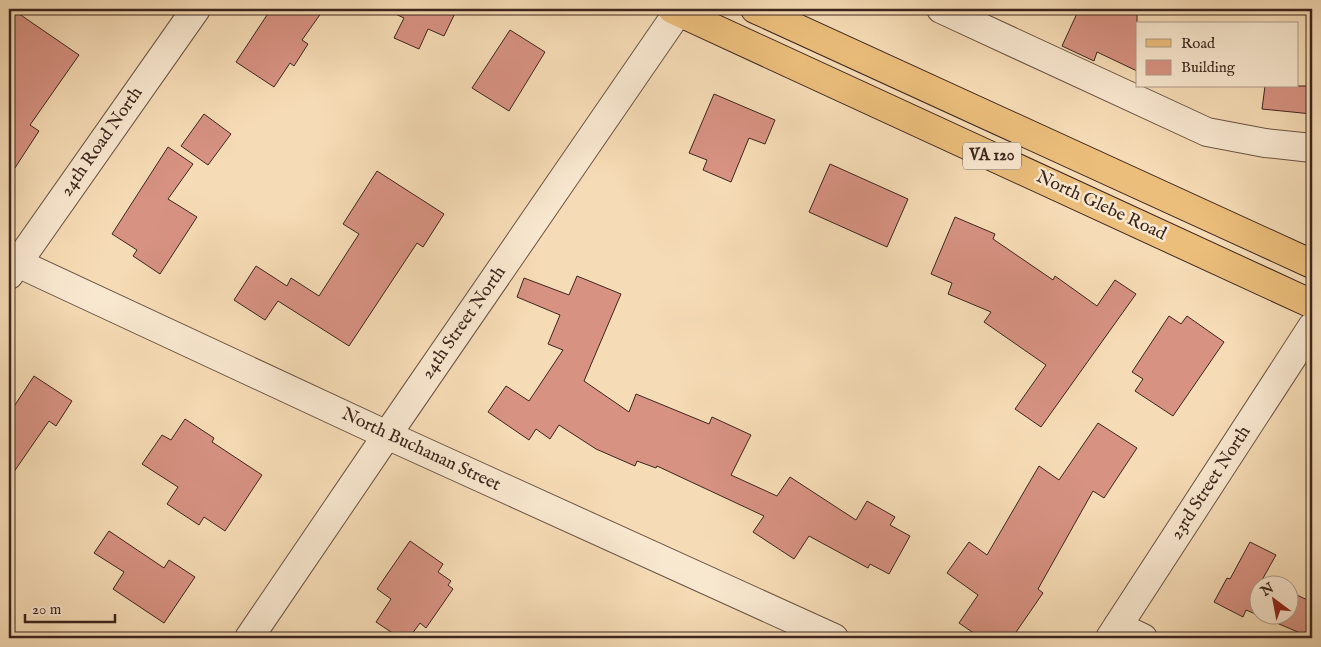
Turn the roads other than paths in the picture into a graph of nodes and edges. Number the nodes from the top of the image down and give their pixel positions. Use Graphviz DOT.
graph roads {
  1 [pos="196,9"];
  2 [pos="755,9"];
  3 [pos="942,9"];
  4 [pos="676,10"];
  5 [pos="1312,148"];
  6 [pos="1312,264"];
  7 [pos="11,265"];
  8 [pos="1312,304"];
  9 [pos="1312,327"];
  10 [pos="387,435"];
  11 [pos="1114,632"];
  12 [pos="249,638"];
  13 [pos="834,638"];
  14 [pos="1142,638"];
  1 -- 7 [label="street, 24th Road North"];
  2 -- 6 [label="main road, North Glebe Road / VA 120"];
  3 -- 5 [label="street"];
  4 -- 8 [label="main road, North Glebe Road / VA 120"];
  4 -- 10 [label="street, 24th Street North"];
  7 -- 10 [label="street, North Buchanan Street"];
  9 -- 11 [label="street, 23rd Street North"];
  10 -- 12 [label="street, 24th Street North"];
  10 -- 13 [label="street, North Buchanan Street"];
  11 -- 14 [label="street"];
}
